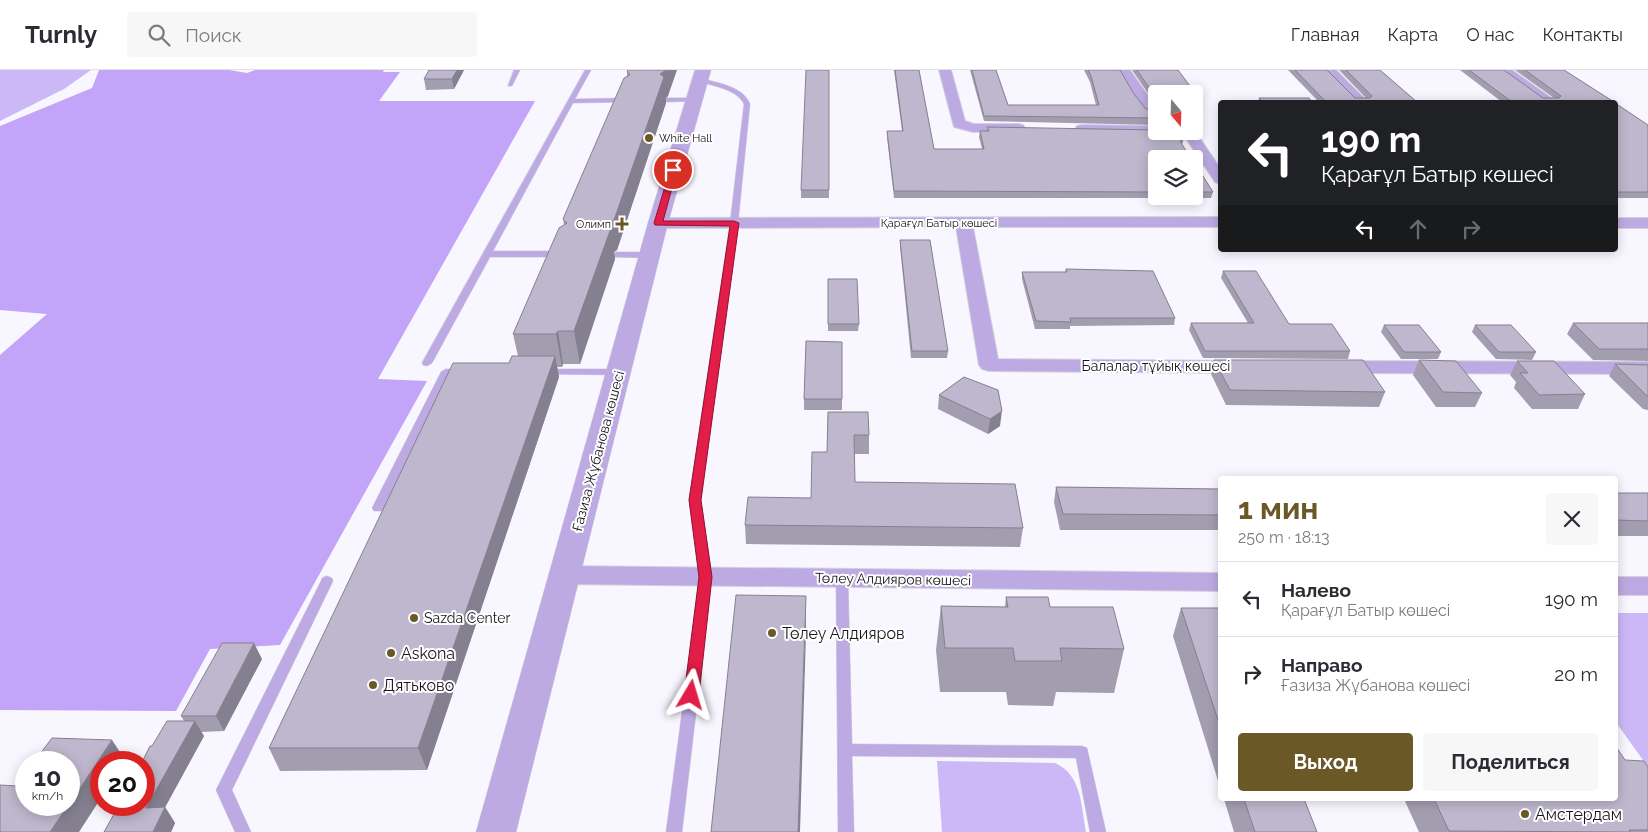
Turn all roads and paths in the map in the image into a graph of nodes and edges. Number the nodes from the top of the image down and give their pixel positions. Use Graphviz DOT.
graph roads {
  1 [pos="517,70"];
  2 [pos="588,70"];
  3 [pos="945,70"];
  4 [pos="1124,70"];
  5 [pos="1328,70"];
  6 [pos="1504,70"];
  7 [pos="699,83"];
  8 [pos="510,84"];
  9 [pos="628,100"];
  10 [pos="667,100"];
  11 [pos="1360,100"];
  12 [pos="1547,100"];
  13 [pos="571,101"];
  14 [pos="1148,106"];
  15 [pos="1036,128"];
  16 [pos="1073,128"];
  17 [pos="1148,130"];
  18 [pos="1194,140"];
  19 [pos="1218,176"];
  20 [pos="1218,222"];
  21 [pos="658,223"];
  22 [pos="734,223"];
  23 [pos="964,223"];
  24 [pos="1618,223"];
  25 [pos="1648,223"];
  26 [pos="486,254"];
  27 [pos="566,254"];
  28 [pos="616,255"];
  29 [pos="650,255"];
  30 [pos="427,362"];
  31 [pos="1259,367"];
  32 [pos="1319,367"];
  33 [pos="1648,368"];
  34 [pos="475,372"];
  35 [pos="532,372"];
  36 [pos="619,372"];
  37 [pos="378,508"];
  38 [pos="565,575"];
  39 [pos="706,577"];
  40 [pos="842,579"];
  41 [pos="327,581"];
  42 [pos="1218,582"];
  43 [pos="1618,586"];
  44 [pos="1648,586"];
  45 [pos="844,750"];
  46 [pos="243,832"];
  47 [pos="496,832"];
  48 [pos="674,832"];
  49 [pos="846,832"];
  50 [pos="1098,832"];
  1 -- 8 [label="lane"];
  2 -- 13 [label="lane"];
  3 -- 15 [label="street"];
  4 -- 14 [label="street"];
  5 -- 11 [label="street"];
  6 -- 12 [label="street"];
  7 -- 10 [label="lane"];
  7 -- 21 [label="street, Ғазиза Жұбанова көшесі"];
  7 -- 22 [label="lane"];
  9 -- 13 [label="lane"];
  13 -- 26 [label="lane"];
  16 -- 17 [label="street"];
  18 -- 19 [label="street"];
  20 -- 23 [label="street, Қарағұл Батыр көшесі"];
  21 -- 22 [label="street, Қарағұл Батыр көшесі"];
  21 -- 29 [label="street, Ғазиза Жұбанова көшесі"];
  22 -- 23 [label="street, Қарағұл Батыр көшесі"];
  22 -- 39 [label="lane"];
  23 -- 31 [label="street, Балалар тұйық көшесі"];
  24 -- 25 [label="street"];
  26 -- 27 [label="lane"];
  26 -- 30 [label="lane"];
  28 -- 29 [label="lane"];
  29 -- 36 [label="street, Ғазиза Жұбанова көшесі"];
  32 -- 33 [label="street"];
  34 -- 37 [label="lane"];
  35 -- 36 [label="lane"];
  36 -- 38 [label="street, Ғазиза Жұбанова көшесі"];
  38 -- 39 [label="street, Төлеу Алдияров көшесі"];
  38 -- 47 [label="street, Ғазиза Жұбанова көшесі"];
  39 -- 40 [label="street, Төлеу Алдияров көшесі"];
  39 -- 48 [label="lane"];
  40 -- 42 [label="street, Төлеу Алдияров көшесі"];
  40 -- 45 [label="lane"];
  41 -- 46 [label="lane"];
  43 -- 44 [label="street"];
  45 -- 49 [label="lane"];
  45 -- 50 [label="lane"];
}
